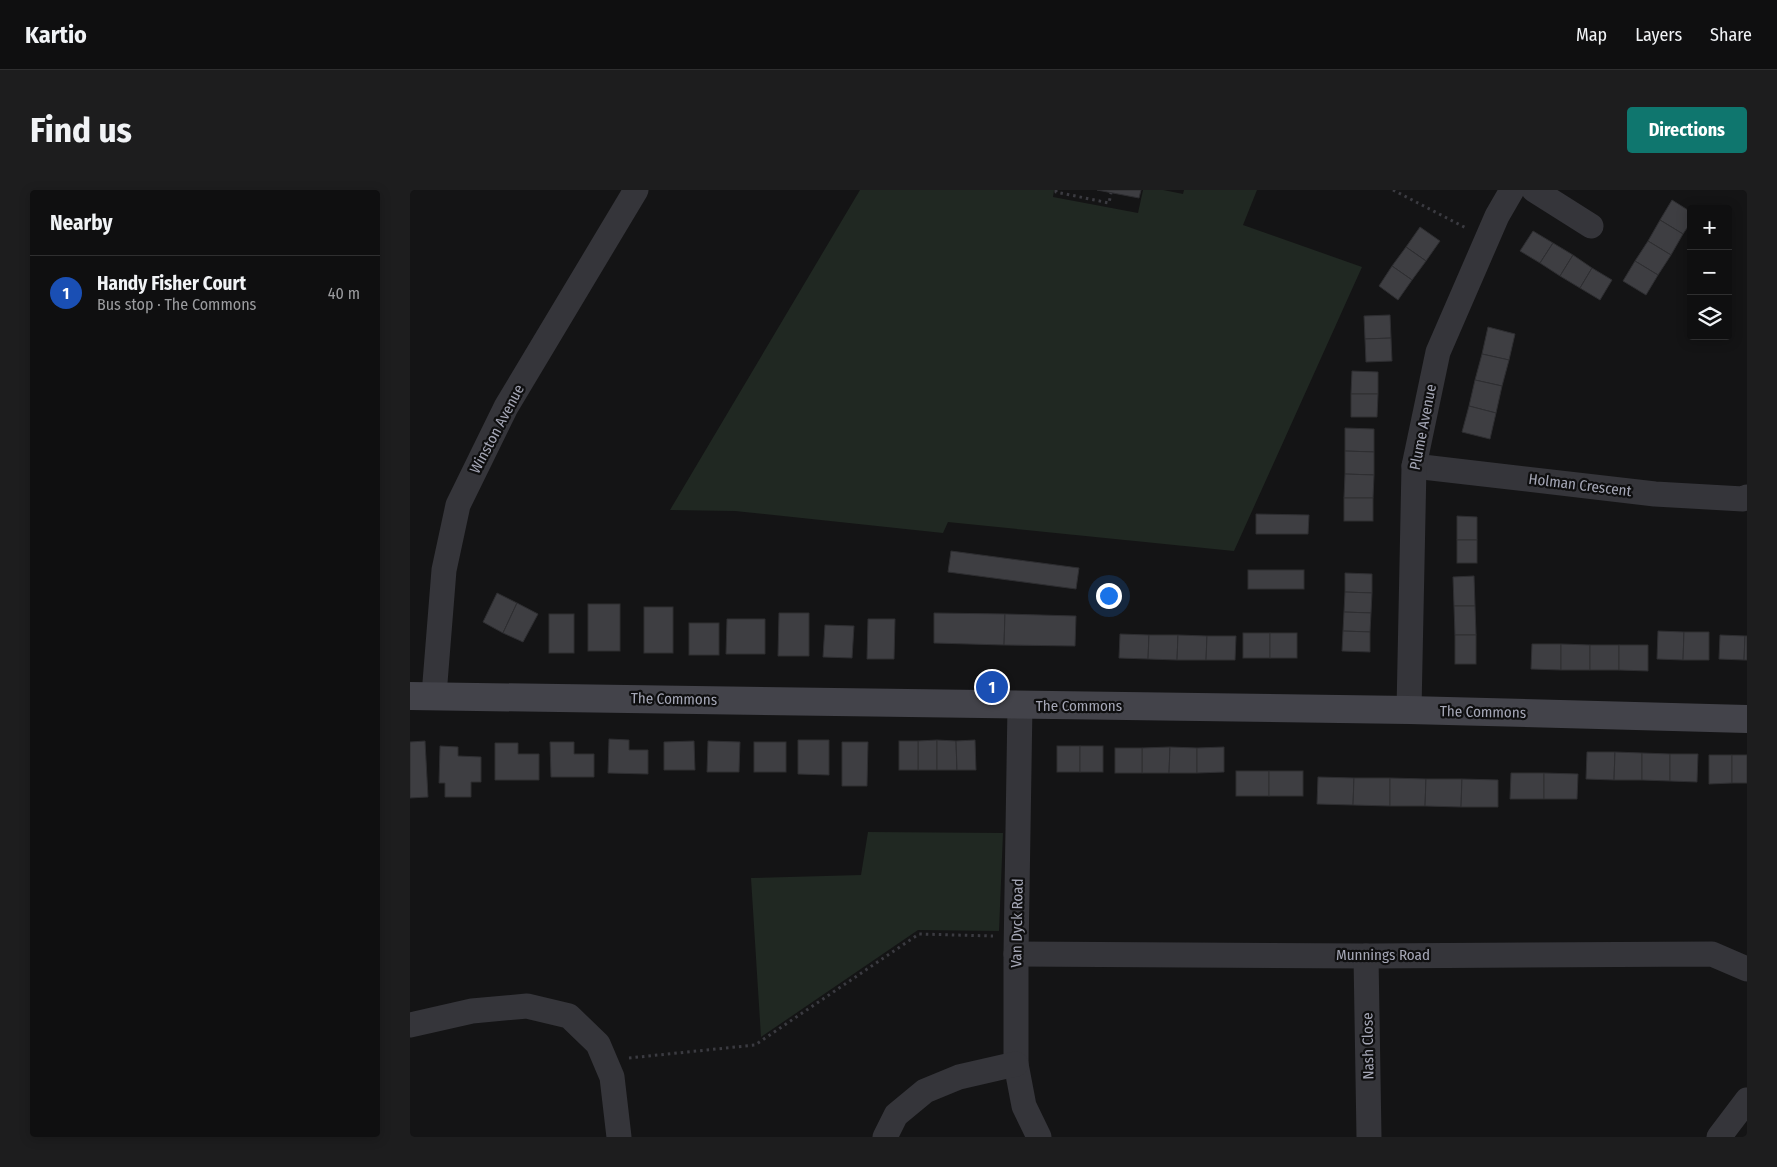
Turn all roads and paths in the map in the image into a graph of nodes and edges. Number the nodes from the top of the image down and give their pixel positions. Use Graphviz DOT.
graph roads {
  1 [pos="636,190"];
  2 [pos="1056,190"];
  3 [pos="1395,190"];
  4 [pos="1512,190"];
  5 [pos="1534,190"];
  6 [pos="1111,193"];
  7 [pos="1591,226"];
  8 [pos="1474,232"];
  9 [pos="1414,466"];
  10 [pos="1747,498"];
  11 [pos="422,696"];
  12 [pos="1020,705"];
  13 [pos="1409,710"];
  14 [pos="1747,718"];
  15 [pos="1016,946"];
  16 [pos="1366,956"];
  17 [pos="1747,969"];
  18 [pos="410,1025"];
  19 [pos="604,1060"];
  20 [pos="1016,1064"];
  21 [pos="1747,1100"];
  22 [pos="619,1137"];
  23 [pos="885,1137"];
  24 [pos="1039,1137"];
  25 [pos="1369,1137"];
  26 [pos="1719,1137"];
  1 -- 11 [label="street, Winston Avenue"];
  2 -- 6 [label="path"];
  3 -- 8 [label="path"];
  4 -- 9 [label="street, Plume Avenue"];
  5 -- 7 [label="street"];
  9 -- 10 [label="street, Holman Crescent"];
  9 -- 13 [label="street, Plume Avenue"];
  11 -- 12 [label="street, The Commons"];
  12 -- 13 [label="street, The Commons"];
  12 -- 15 [label="street, Van Dyck Road"];
  13 -- 14 [label="street, The Commons"];
  15 -- 16 [label="street, Munnings Road"];
  15 -- 19 [label="path"];
  15 -- 20 [label="street, Van Dyck Road"];
  16 -- 17 [label="street, Munnings Road"];
  16 -- 25 [label="street, Nash Close"];
  18 -- 19 [label="street"];
  19 -- 22 [label="street"];
  20 -- 23 [label="street"];
  20 -- 24 [label="street, Van Dyck Road"];
  21 -- 26 [label="street"];
}
